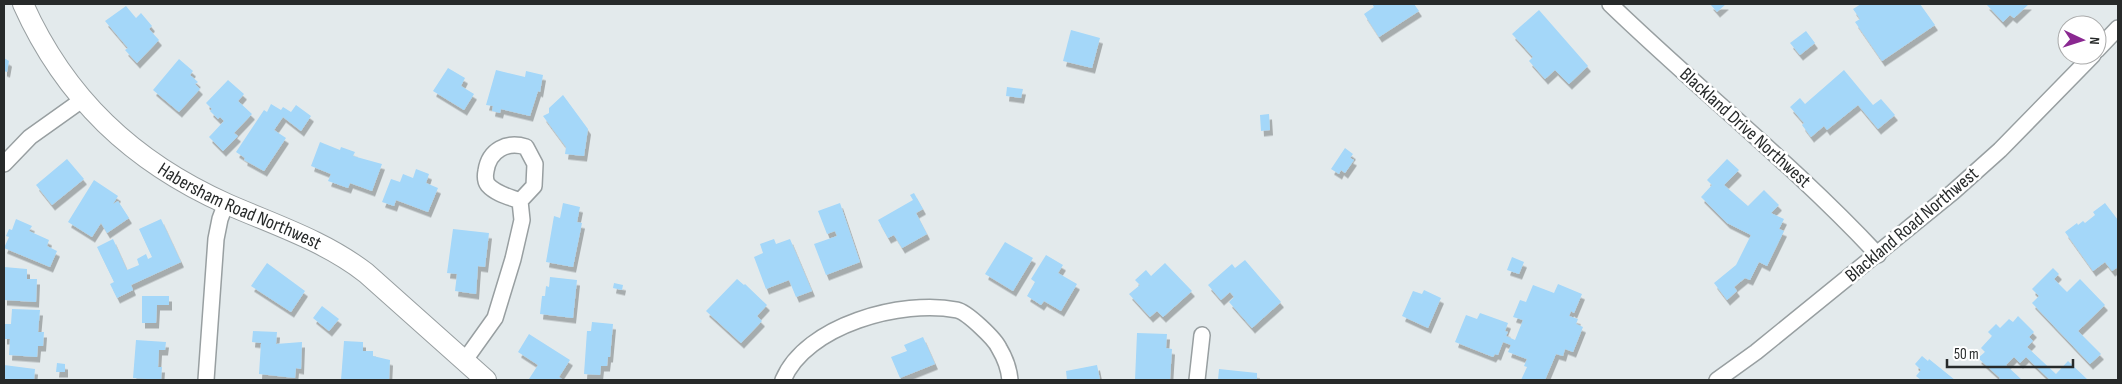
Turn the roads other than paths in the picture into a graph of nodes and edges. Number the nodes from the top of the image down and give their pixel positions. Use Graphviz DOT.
graph roads {
  1 [pos="24,4"];
  2 [pos="1610,4"];
  3 [pos="2118,28"];
  4 [pos="2107,40"];
  5 [pos="2082,65"];
  6 [pos="82,100"];
  7 [pos="4,164"];
  8 [pos="520,201"];
  9 [pos="226,203"];
  10 [pos="1878,255"];
  11 [pos="1202,335"];
  12 [pos="465,360"];
  13 [pos="206,380"];
  14 [pos="486,380"];
  15 [pos="783,380"];
  16 [pos="1010,380"];
  17 [pos="1197,380"];
  18 [pos="1717,380"];
  1 -- 6 [label="street, Habersham Road Northwest"];
  2 -- 10 [label="street, Blackland Drive Northwest"];
  3 -- 4 [label="street"];
  5 -- 10 [label="street, Blackland Road Northwest"];
  6 -- 7 [label="street"];
  6 -- 9 [label="street, Habersham Road Northwest"];
  8 -- 12 [label="street"];
  9 -- 12 [label="street, Habersham Road Northwest"];
  9 -- 13 [label="street"];
  10 -- 18 [label="street, Blackland Road Northwest"];
  11 -- 17 [label="street"];
  12 -- 14 [label="street, Habersham Road Northwest"];
  15 -- 16 [label="street"];
}
